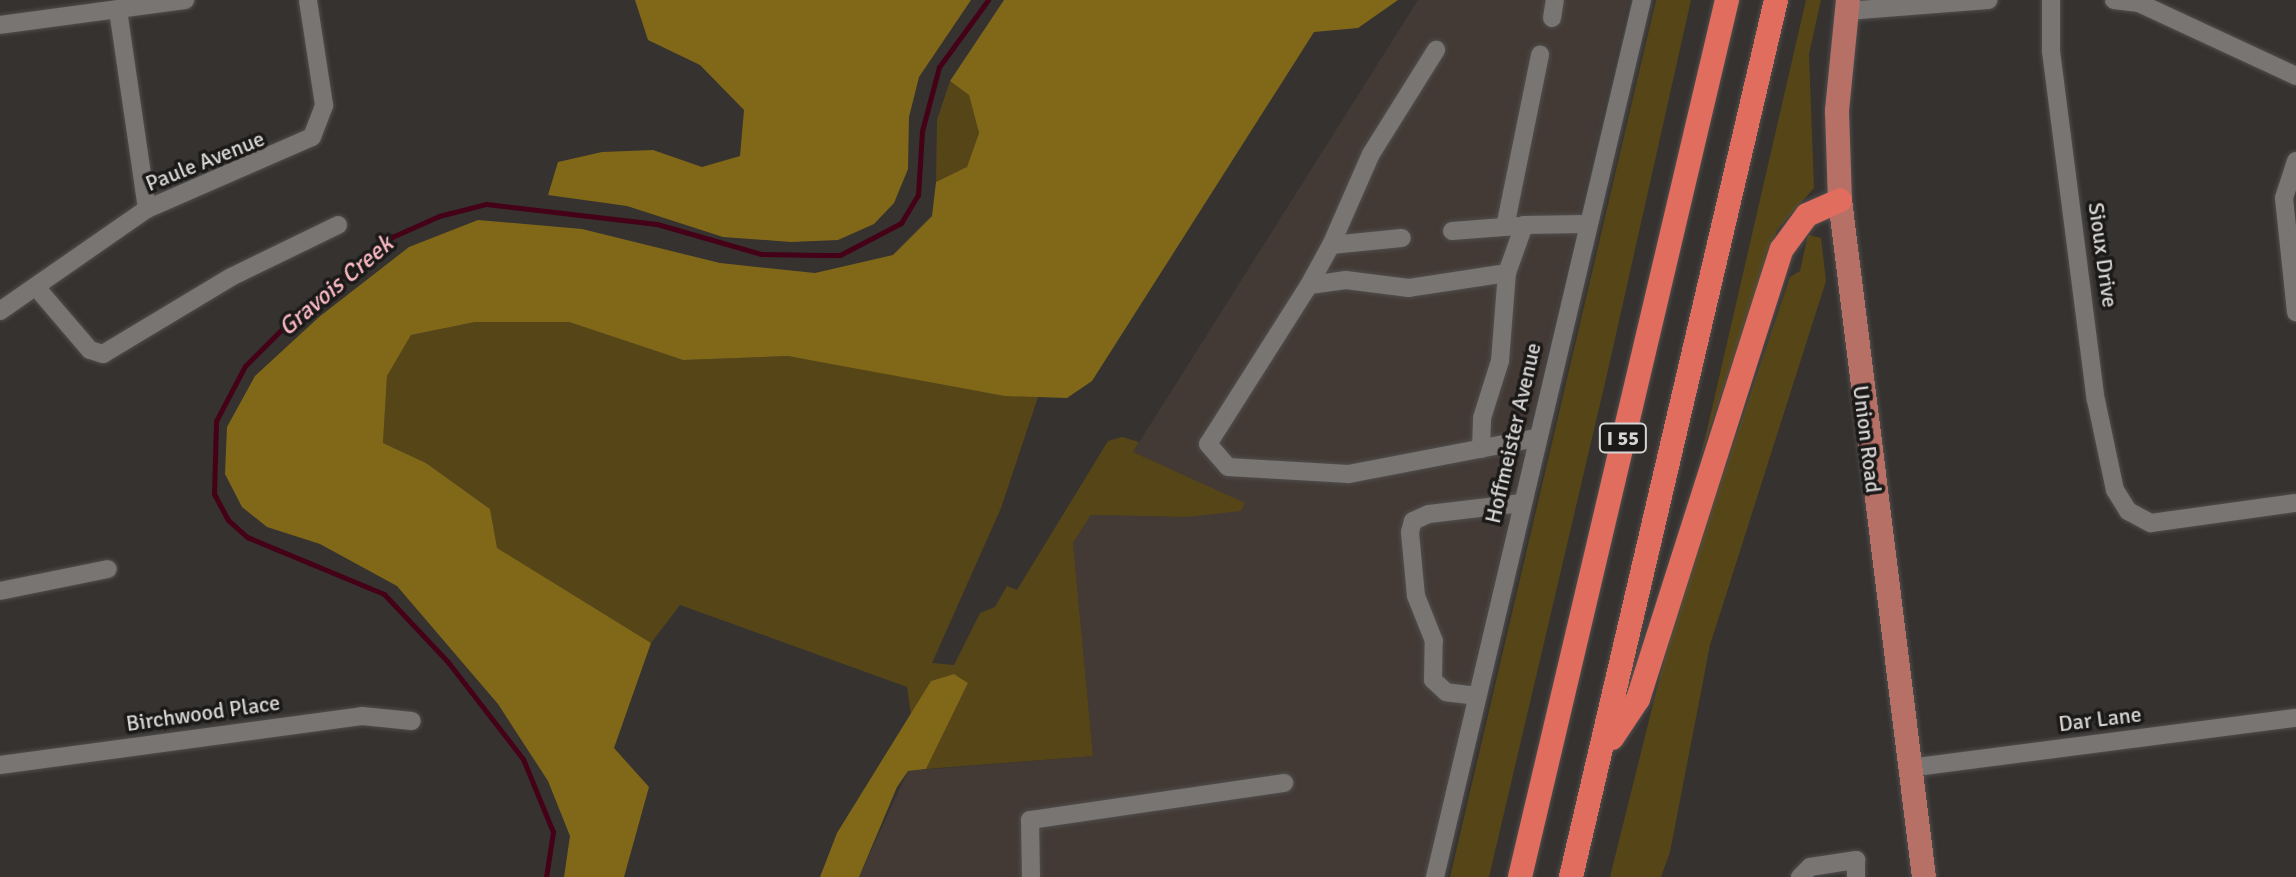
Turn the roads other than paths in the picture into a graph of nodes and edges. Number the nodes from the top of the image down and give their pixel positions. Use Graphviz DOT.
graph roads {
  1 [pos="185,0"];
  2 [pos="308,0"];
  3 [pos="1642,0"];
  4 [pos="1727,0"];
  5 [pos="1776,0"];
  6 [pos="1989,0"];
  7 [pos="2051,0"];
  8 [pos="2114,0"];
  9 [pos="1847,6"];
  10 [pos="118,10"];
  11 [pos="0,25"];
  12 [pos="1436,50"];
  13 [pos="1540,55"];
  14 [pos="2296,76"];
  15 [pos="2296,161"];
  16 [pos="1840,200"];
  17 [pos="147,209"];
  18 [pos="1585,224"];
  19 [pos="338,225"];
  20 [pos="1515,226"];
  21 [pos="1452,231"];
  22 [pos="1402,238"];
  23 [pos="1331,245"];
  24 [pos="1507,273"];
  25 [pos="1309,285"];
  26 [pos="36,287"];
  27 [pos="0,311"];
  28 [pos="2296,312"];
  29 [pos="1536,438"];
  30 [pos="1481,449"];
  31 [pos="1521,503"];
  32 [pos="2296,503"];
  33 [pos="108,569"];
  34 [pos="0,591"];
  35 [pos="1477,696"];
  36 [pos="2296,718"];
  37 [pos="412,721"];
  38 [pos="1602,753"];
  39 [pos="0,765"];
  40 [pos="1909,768"];
  41 [pos="1284,783"];
  42 [pos="1031,877"];
  43 [pos="1435,877"];
  44 [pos="1520,877"];
  45 [pos="1571,877"];
  46 [pos="1800,877"];
  47 [pos="1856,877"];
  48 [pos="1924,877"];
  1 -- 10 [label="street"];
  2 -- 17 [label="street, Paule Avenue"];
  3 -- 18 [label="street, Hoffmeister Avenue"];
  4 -- 44 [label="highway, I 55"];
  5 -- 38 [label="highway, I 55"];
  6 -- 9 [label="street"];
  7 -- 32 [label="street, Sioux Drive"];
  8 -- 14 [label="street"];
  9 -- 16 [label="main road, Union Road"];
  10 -- 11 [label="street"];
  10 -- 17 [label="street"];
  12 -- 23 [label="street"];
  13 -- 20 [label="street"];
  15 -- 28 [label="street"];
  16 -- 38 [label="highway"];
  16 -- 40 [label="main road, Union Road"];
  17 -- 26 [label="street, Paule Avenue"];
  18 -- 20 [label="street"];
  18 -- 29 [label="street, Hoffmeister Avenue"];
  19 -- 26 [label="street"];
  20 -- 21 [label="street"];
  20 -- 24 [label="street"];
  22 -- 23 [label="street"];
  23 -- 25 [label="street"];
  24 -- 25 [label="street"];
  24 -- 30 [label="street"];
  25 -- 30 [label="street"];
  26 -- 27 [label="street, Paule Avenue"];
  29 -- 30 [label="street"];
  29 -- 31 [label="street, Hoffmeister Avenue"];
  31 -- 35 [label="street, Hoffmeister Avenue"];
  31 -- 35 [label="street"];
  33 -- 34 [label="street"];
  35 -- 43 [label="street, Hoffmeister Avenue"];
  36 -- 40 [label="street, Dar Lane"];
  37 -- 39 [label="street, Birchwood Place"];
  38 -- 45 [label="highway, I 55"];
  40 -- 48 [label="main road, Union Road"];
  41 -- 42 [label="street"];
  46 -- 47 [label="street"];
}
